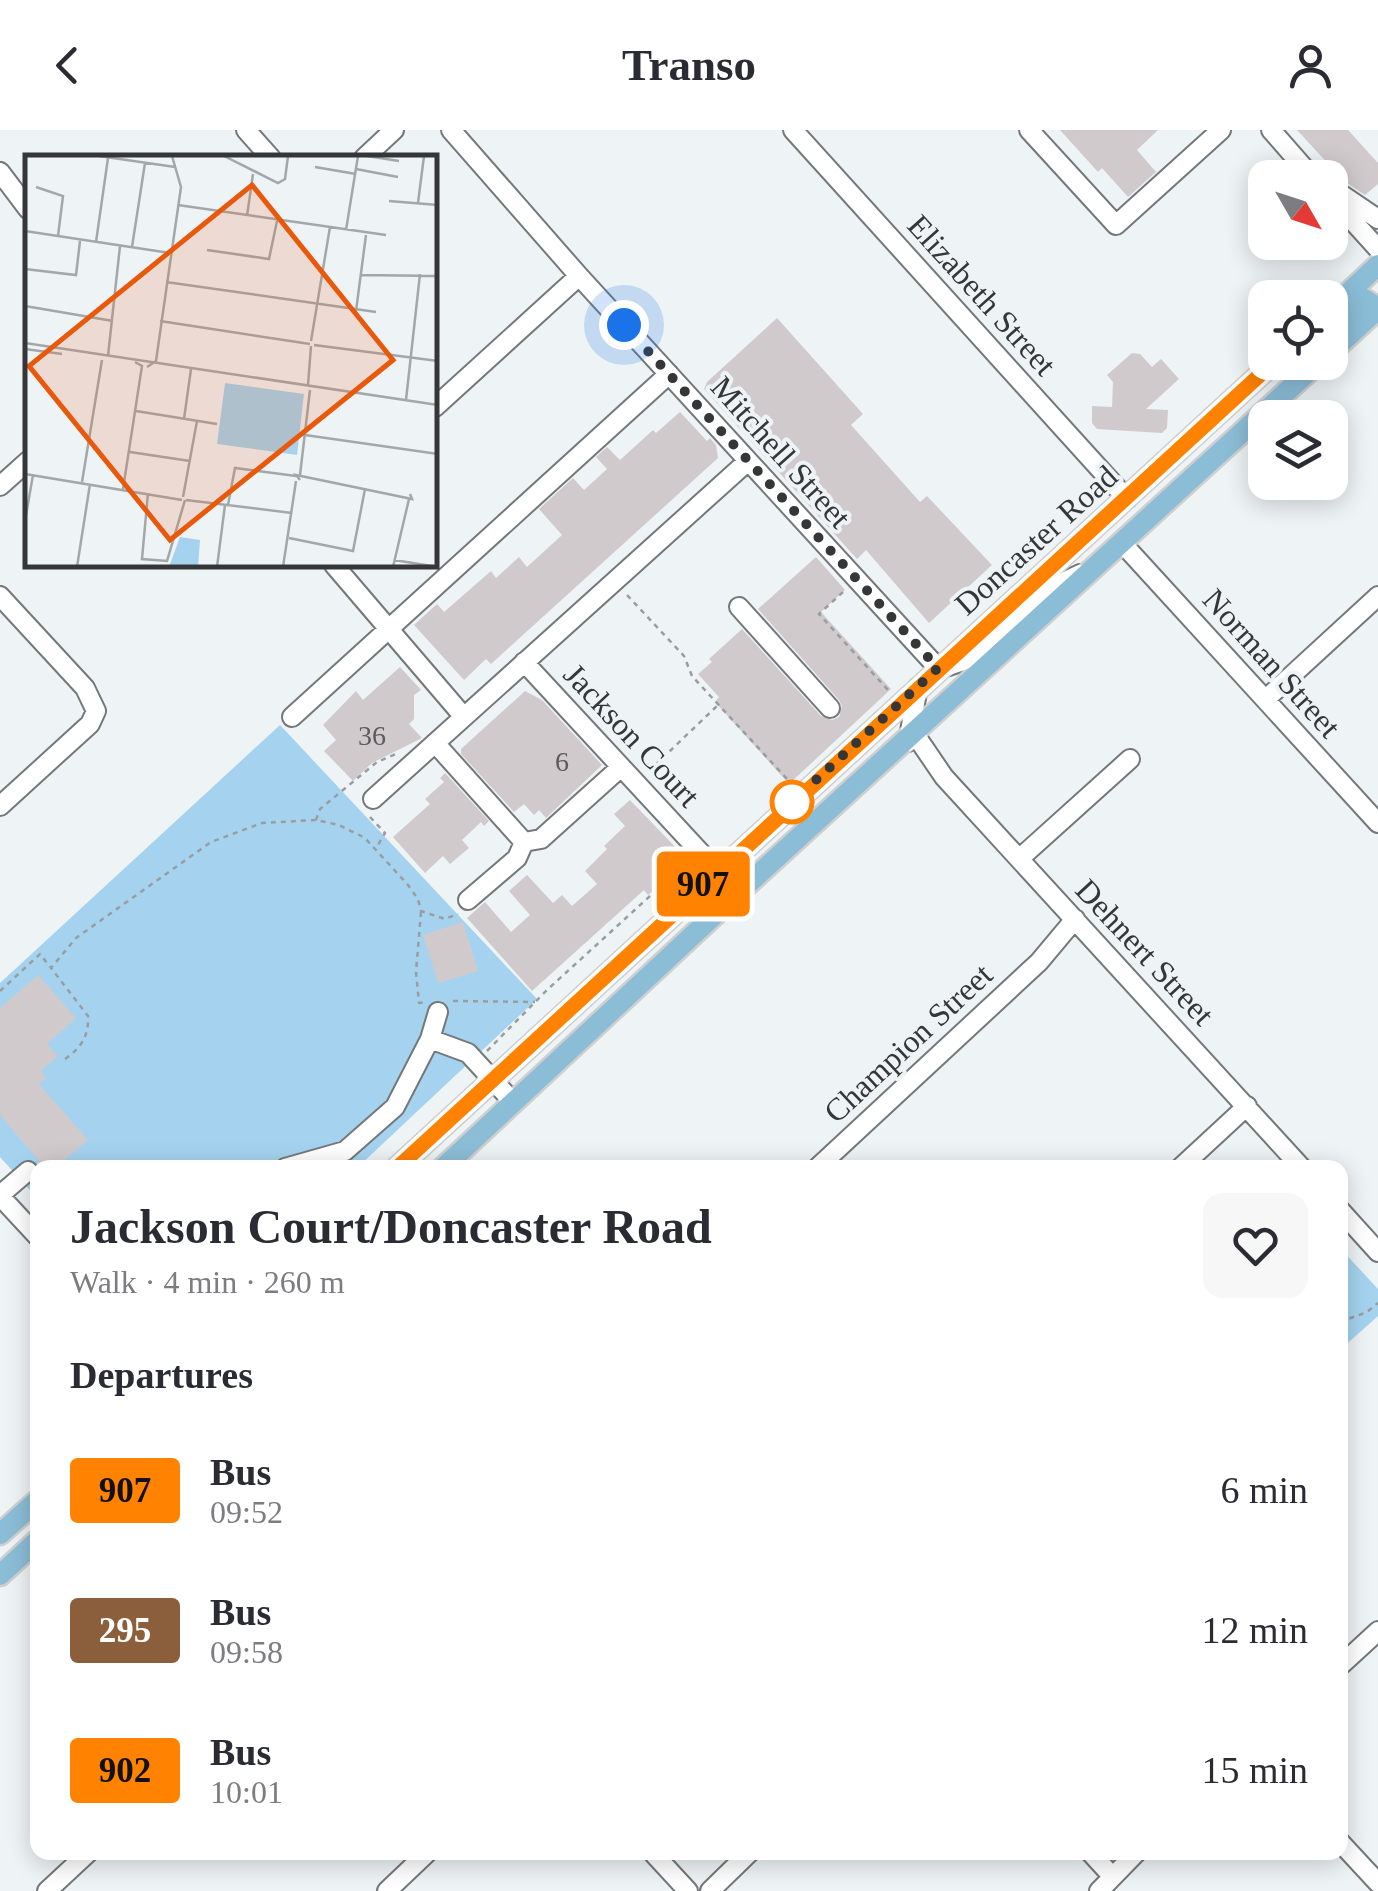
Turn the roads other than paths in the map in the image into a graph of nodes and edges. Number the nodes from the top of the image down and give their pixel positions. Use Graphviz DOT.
graph roads {
  1 [pos="246,130"];
  2 [pos="394,130"];
  3 [pos="451,130"];
  4 [pos="794,130"];
  5 [pos="1029,130"];
  6 [pos="1222,130"];
  7 [pos="1271,130"];
  8 [pos="268,155"];
  9 [pos="367,155"];
  10 [pos="1298,160"];
  11 [pos="0,172"];
  12 [pos="1348,198"];
  13 [pos="25,205"];
  14 [pos="1348,216"];
  15 [pos="1378,218"];
  16 [pos="1378,248"];
  17 [pos="1378,265"];
  18 [pos="579,276"];
  19 [pos="1348,293"];
  20 [pos="1378,309"];
  21 [pos="1348,313"];
  22 [pos="1348,336"];
  23 [pos="669,374"];
  24 [pos="1255,380"];
  25 [pos="1264,380"];
  26 [pos="1299,380"];
  27 [pos="1240,395"];
  28 [pos="438,404"];
  29 [pos="748,461"];
  30 [pos="25,464"];
  31 [pos="0,486"];
  32 [pos="1127,499"];
  33 [pos="1122,543"];
  34 [pos="1098,564"];
  35 [pos="337,568"];
  36 [pos="0,596"];
  37 [pos="1378,596"];
  38 [pos="739,607"];
  39 [pos="390,629"];
  40 [pos="524,662"];
  41 [pos="938,668"];
  42 [pos="918,687"];
  43 [pos="1266,699"];
  44 [pos="830,708"];
  45 [pos="292,717"];
  46 [pos="464,717"];
  47 [pos="911,736"];
  48 [pos="435,743"];
  49 [pos="1130,759"];
  50 [pos="620,767"];
  51 [pos="373,799"];
  52 [pos="0,806"];
  53 [pos="1378,823"];
  54 [pos="524,842"];
  55 [pos="1019,859"];
  56 [pos="717,871"];
  57 [pos="738,892"];
  58 [pos="468,900"];
  59 [pos="1079,924"];
  60 [pos="437,1007"];
  61 [pos="430,1039"];
  62 [pos="492,1079"];
  63 [pos="513,1102"];
  64 [pos="1246,1106"];
  65 [pos="313,1160"];
  66 [pos="405,1160"];
  67 [pos="451,1160"];
  68 [pos="826,1160"];
  69 [pos="1189,1160"];
  70 [pos="1295,1160"];
  71 [pos="28,1171"];
  72 [pos="0,1196"];
  73 [pos="1348,1217"];
  74 [pos="30,1228"];
  75 [pos="1375,1241"];
  76 [pos="30,1507"];
  77 [pos="0,1534"];
  78 [pos="30,1547"];
  79 [pos="0,1574"];
  80 [pos="1378,1631"];
  81 [pos="1348,1659"];
  82 [pos="1348,1851"];
  83 [pos="80,1860"];
  84 [pos="420,1860"];
  85 [pos="659,1860"];
  86 [pos="742,1860"];
  87 [pos="1097,1860"];
  88 [pos="1129,1860"];
  89 [pos="1112,1876"];
  90 [pos="1378,1883"];
  91 [pos="47,1891"];
  92 [pos="387,1891"];
  93 [pos="688,1891"];
  94 [pos="710,1891"];
  95 [pos="1098,1891"];
  1 -- 8 [label="street"];
  2 -- 9 [label="street"];
  3 -- 18 [label="street, Mitchell Street"];
  4 -- 32 [label="street, Elizabeth Street"];
  5 -- 6 [label="street"];
  7 -- 10 [label="street"];
  11 -- 13 [label="street"];
  12 -- 15 [label="street"];
  14 -- 16 [label="street"];
  17 -- 19 [label="main road"];
  18 -- 23 [label="street, Mitchell Street"];
  18 -- 28 [label="street"];
  20 -- 21 [label="main road"];
  20 -- 22 [label="main road"];
  23 -- 29 [label="street, Mitchell Street"];
  23 -- 39 [label="street"];
  24 -- 27 [label="main road, Doncaster Road"];
  25 -- 27 [label="main road"];
  26 -- 33 [label="main road, Doncaster Road"];
  27 -- 32 [label="main road, Doncaster Road"];
  29 -- 40 [label="street, Jackson Court"];
  29 -- 41 [label="street, Mitchell Street"];
  30 -- 31 [label="street"];
  32 -- 41 [label="main road, Doncaster Road"];
  33 -- 34 [label="main road, Doncaster Road"];
  33 -- 43 [label="street, Norman Street"];
  34 -- 41 [label="street"];
  34 -- 47 [label="main road, Doncaster Road"];
  35 -- 39 [label="street"];
  36 -- 52 [label="street"];
  37 -- 43 [label="street"];
  38 -- 44 [label="street"];
  39 -- 45 [label="street"];
  39 -- 46 [label="street"];
  40 -- 46 [label="street, Jackson Court"];
  40 -- 50 [label="street, Jackson Court"];
  41 -- 42 [label="main road, Doncaster Road"];
  42 -- 47 [label="street"];
  42 -- 56 [label="main road, Doncaster Road"];
  43 -- 53 [label="street, Norman Street"];
  46 -- 48 [label="street, Jackson Court"];
  47 -- 55 [label="street, Dehnert Street"];
  47 -- 57 [label="main road, Doncaster Road"];
  48 -- 51 [label="street, Jackson Court"];
  48 -- 54 [label="street"];
  49 -- 55 [label="street"];
  50 -- 54 [label="street"];
  50 -- 56 [label="street, Jackson Court"];
  54 -- 58 [label="street"];
  55 -- 59 [label="street, Dehnert Street"];
  56 -- 57 [label="street, Jackson Court"];
  56 -- 62 [label="main road, Doncaster Road"];
  57 -- 63 [label="main road, Doncaster Road"];
  59 -- 64 [label="street, Dehnert Street"];
  59 -- 68 [label="street, Champion Street"];
  60 -- 61 [label="street"];
  61 -- 62 [label="street"];
  61 -- 65 [label="street"];
  62 -- 63 [label="street"];
  62 -- 66 [label="main road, Doncaster Road"];
  63 -- 67 [label="main road, Doncaster Road"];
  64 -- 69 [label="street"];
  64 -- 70 [label="street, Dehnert Street"];
  71 -- 72 [label="street"];
  72 -- 74 [label="street"];
  73 -- 75 [label="street"];
  76 -- 77 [label="main road"];
  78 -- 79 [label="main road"];
  80 -- 81 [label="street"];
  82 -- 90 [label="street"];
  83 -- 91 [label="street"];
  84 -- 92 [label="street"];
  85 -- 93 [label="street"];
  86 -- 94 [label="street"];
  87 -- 89 [label="street"];
  88 -- 89 [label="street"];
  89 -- 95 [label="street"];
}
